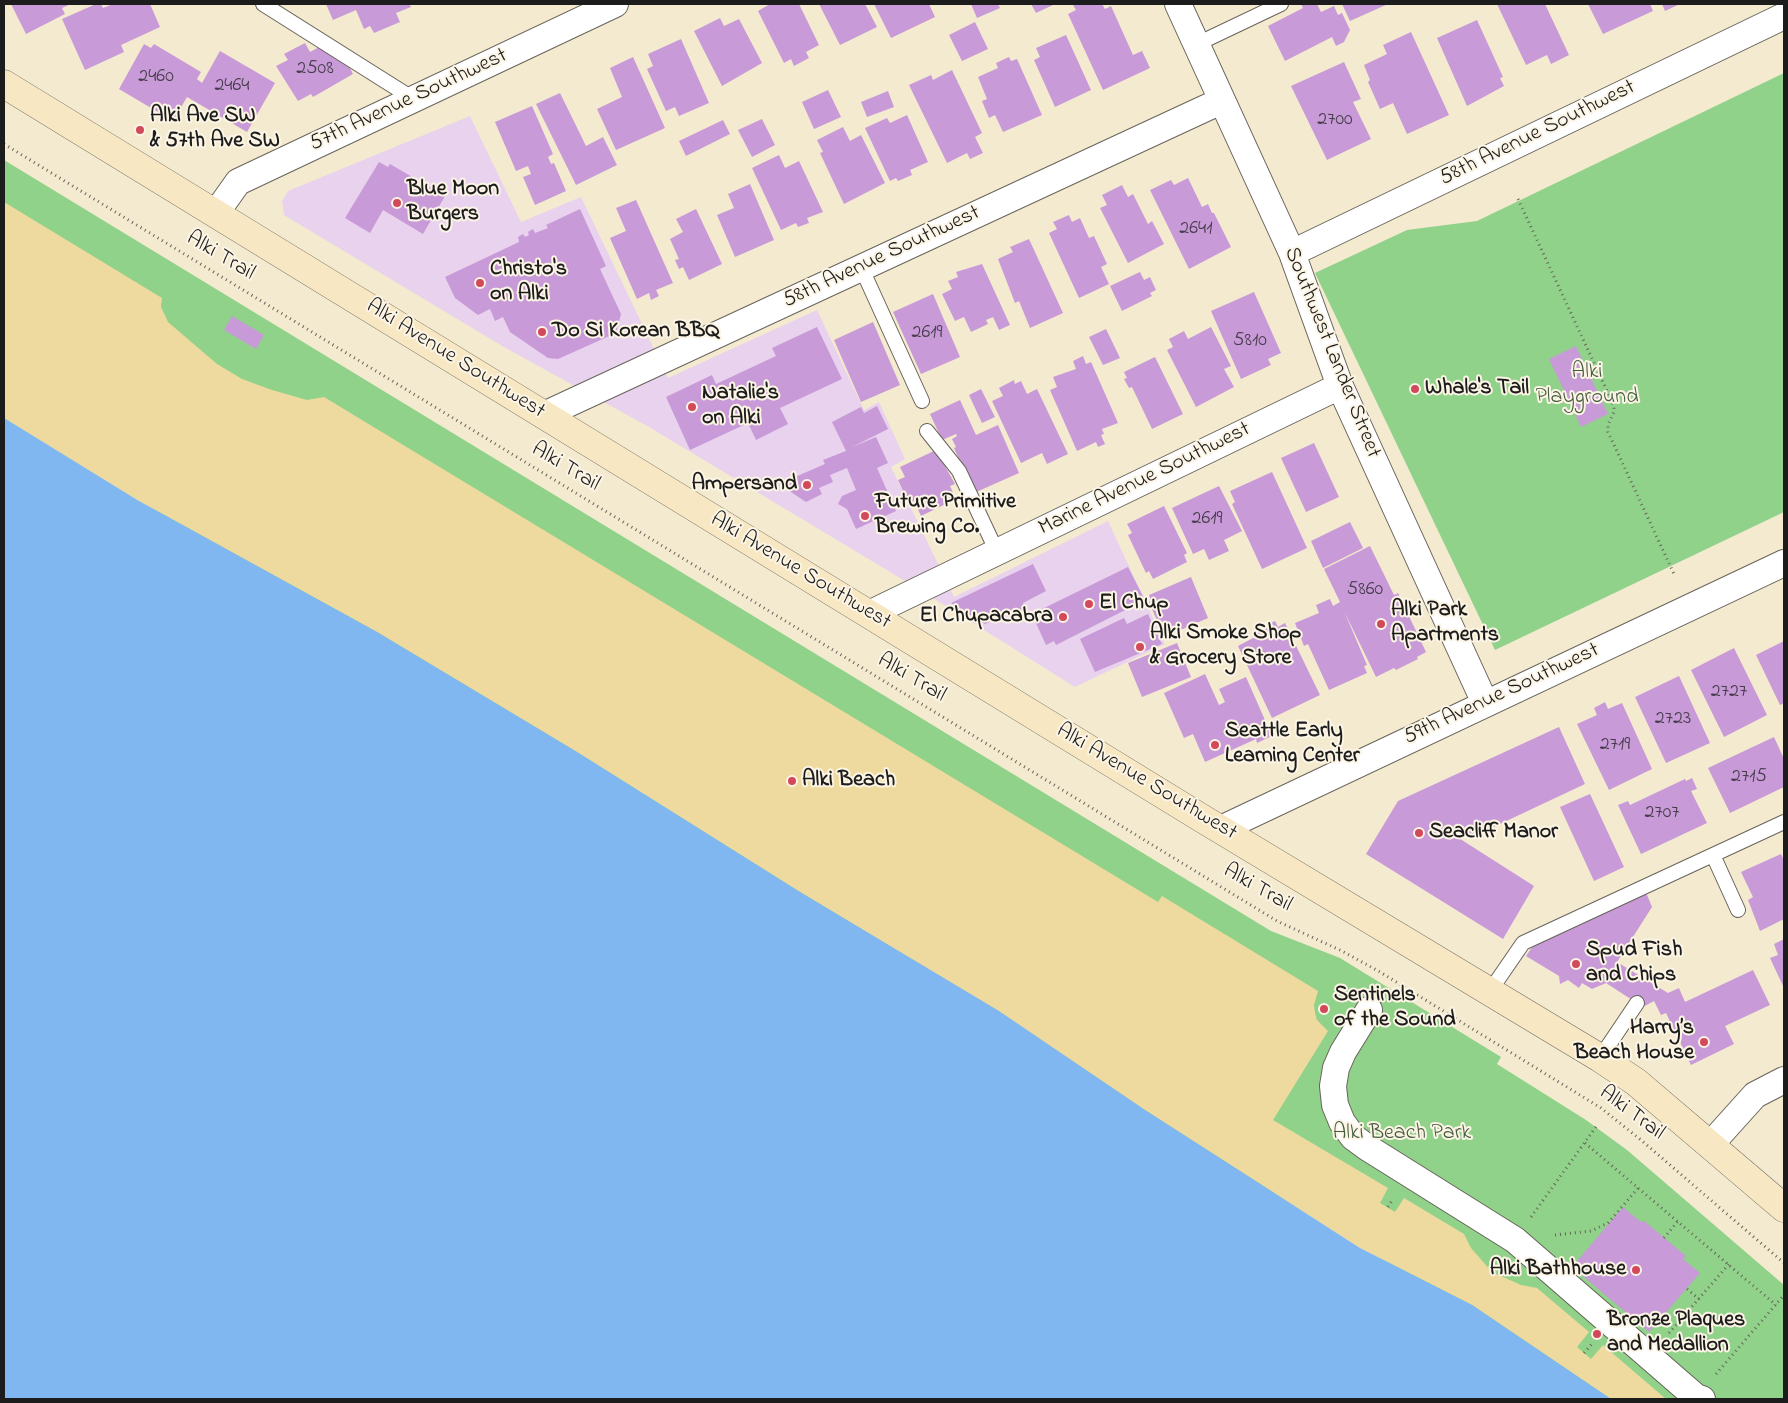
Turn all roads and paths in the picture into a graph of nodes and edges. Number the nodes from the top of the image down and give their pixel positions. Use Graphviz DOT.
graph roads {
  1 [pos="263,4"];
  2 [pos="615,4"];
  3 [pos="1178,4"];
  4 [pos="1281,4"];
  5 [pos="1784,16"];
  6 [pos="1197,44"];
  7 [pos="4,84"];
  8 [pos="412,98"];
  9 [pos="1222,101"];
  10 [pos="4,144"];
  11 [pos="1518,199"];
  12 [pos="216,213"];
  13 [pos="1292,253"];
  14 [pos="861,267"];
  15 [pos="1340,386"];
  16 [pos="922,401"];
  17 [pos="544,415"];
  18 [pos="927,431"];
  19 [pos="998,552"];
  20 [pos="1784,563"];
  21 [pos="1674,574"];
  22 [pos="869,614"];
  23 [pos="1485,703"];
  24 [pos="1784,822"];
  25 [pos="1221,829"];
  26 [pos="1713,855"];
  27 [pos="1738,910"];
  28 [pos="1490,990"];
  29 [pos="1636,1003"];
  30 [pos="1369,1010"];
  31 [pos="1600,1058"];
  32 [pos="1784,1080"];
  33 [pos="1598,1124"];
  34 [pos="1585,1143"];
  35 [pos="1710,1145"];
  36 [pos="1640,1187"];
  37 [pos="1784,1208"];
  38 [pos="1678,1221"];
  39 [pos="1664,1238"];
  40 [pos="1515,1240"];
  41 [pos="1784,1263"];
  42 [pos="1729,1264"];
  43 [pos="1686,1288"];
  44 [pos="1784,1295"];
  45 [pos="1699,1299"];
  46 [pos="1776,1304"];
  47 [pos="1649,1356"];
  48 [pos="1699,1398"];
  1 -- 8 [label="lane"];
  2 -- 8 [label="street, 57th Avenue Southwest"];
  3 -- 6 [label="street, Southwest Lander Street"];
  4 -- 6 [label="lane"];
  5 -- 13 [label="street, 58th Avenue Southwest"];
  6 -- 9 [label="street, Southwest Lander Street"];
  7 -- 12 [label="main road, Alki Avenue Southwest"];
  8 -- 12 [label="street, 57th Avenue Southwest"];
  9 -- 13 [label="street, Southwest Lander Street"];
  9 -- 14 [label="street, 58th Avenue Southwest"];
  10 -- 41 [label="path, Alki Trail"];
  11 -- 21 [label="path"];
  12 -- 17 [label="main road, Alki Avenue Southwest"];
  13 -- 15 [label="street, Southwest Lander Street"];
  14 -- 16 [label="lane"];
  14 -- 17 [label="street, 58th Avenue Southwest"];
  15 -- 19 [label="street, Marine Avenue Southwest"];
  15 -- 23 [label="street, Southwest Lander Street"];
  17 -- 22 [label="main road, Alki Avenue Southwest"];
  18 -- 19 [label="lane"];
  19 -- 22 [label="street, Marine Avenue Southwest"];
  20 -- 23 [label="street, 59th Avenue Southwest"];
  22 -- 25 [label="main road, Alki Avenue Southwest"];
  23 -- 25 [label="street, 59th Avenue Southwest"];
  24 -- 26 [label="lane"];
  25 -- 28 [label="main road, Alki Avenue Southwest"];
  26 -- 27 [label="lane"];
  26 -- 28 [label="lane"];
  28 -- 31 [label="main road, Alki Avenue Southwest"];
  29 -- 31 [label="lane"];
  30 -- 40 [label="street"];
  31 -- 35 [label="main road, Alki Avenue Southwest"];
  32 -- 35 [label="street"];
  33 -- 34 [label="path"];
  34 -- 36 [label="path"];
  34 -- 40 [label="path"];
  35 -- 37 [label="main road, Alki Avenue Southwest"];
  36 -- 38 [label="path"];
  36 -- 40 [label="path"];
  38 -- 39 [label="path"];
  38 -- 42 [label="path"];
  40 -- 47 [label="street"];
  42 -- 45 [label="path"];
  42 -- 46 [label="path"];
  43 -- 45 [label="path"];
  44 -- 46 [label="path"];
  45 -- 47 [label="path"];
  46 -- 48 [label="path"];
  47 -- 48 [label="street"];
}
